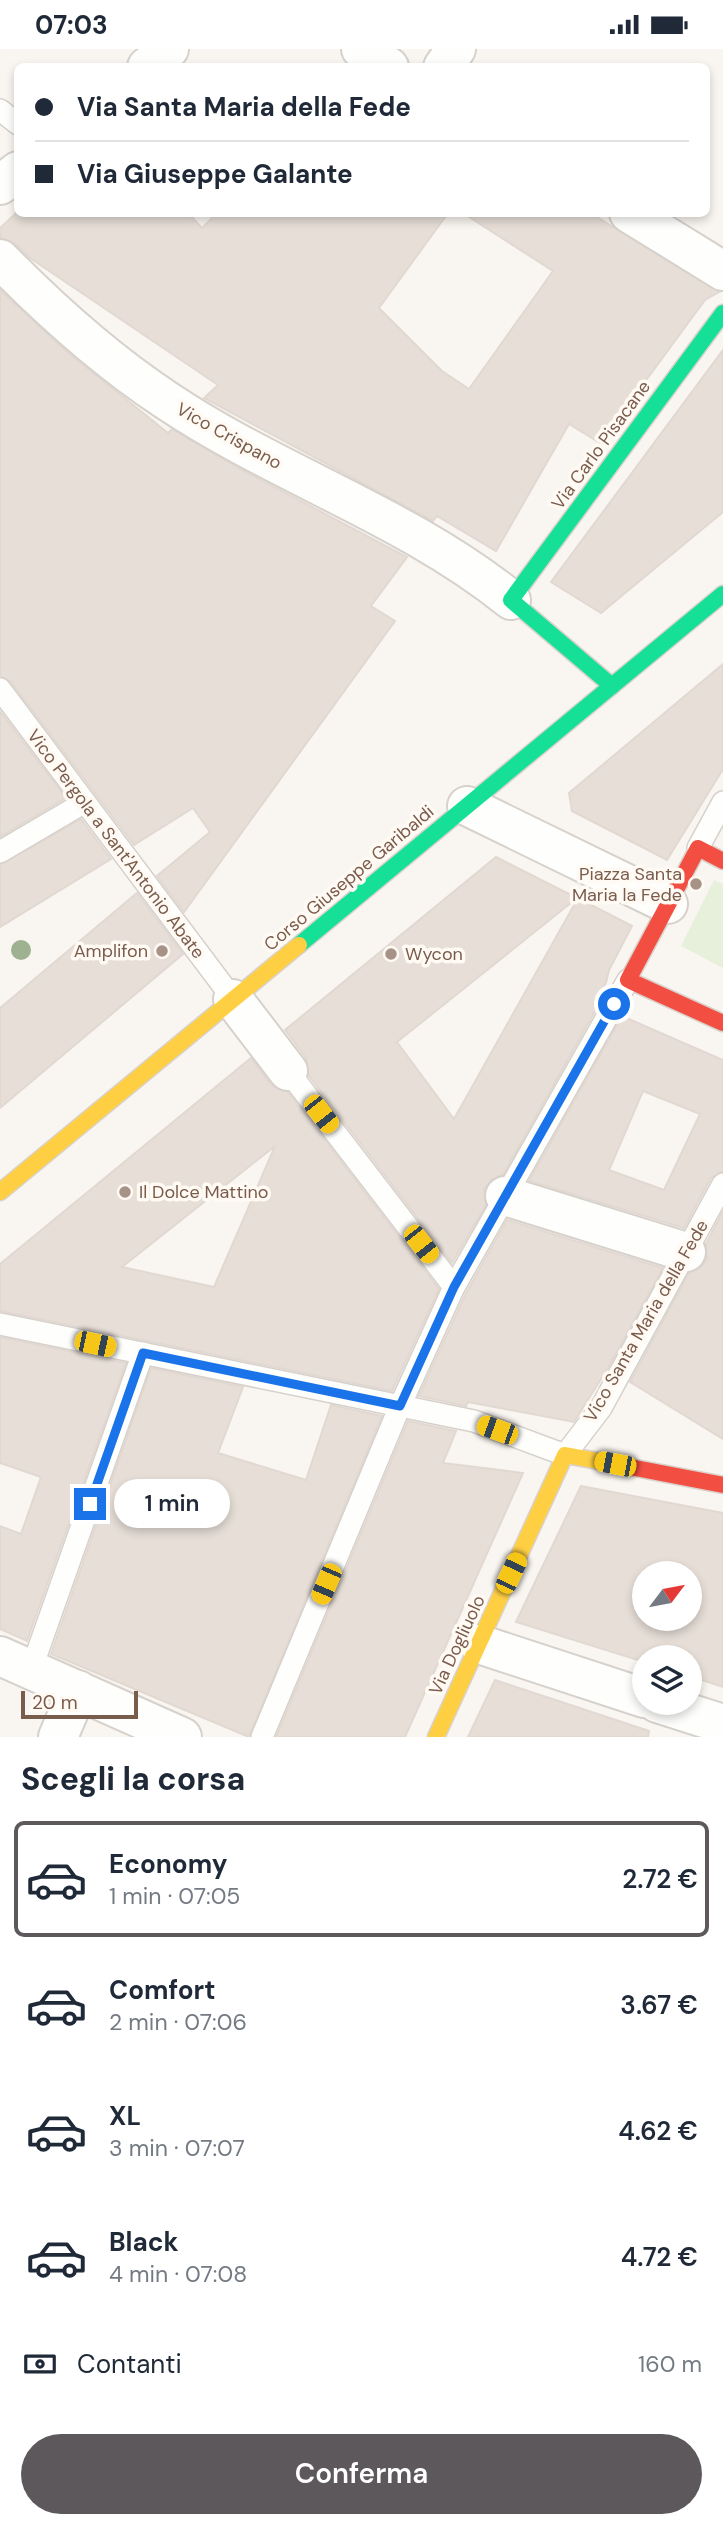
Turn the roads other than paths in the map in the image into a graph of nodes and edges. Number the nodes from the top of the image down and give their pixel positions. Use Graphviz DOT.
graph roads {
  1 [pos="169,49"];
  2 [pos="361,49"];
  3 [pos="152,63"];
  4 [pos="383,63"];
  5 [pos="0,110"];
  6 [pos="14,121"];
  7 [pos="14,174"];
  8 [pos="0,185"];
  9 [pos="635,217"];
  10 [pos="0,259"];
  11 [pos="723,271"];
  12 [pos="723,313"];
  13 [pos="497,589"];
  14 [pos="723,594"];
  15 [pos="612,686"];
  16 [pos="0,689"];
  17 [pos="723,802"];
  18 [pos="85,803"];
  19 [pos="467,806"];
  20 [pos="698,848"];
  21 [pos="0,852"];
  22 [pos="723,861"];
  23 [pos="668,904"];
  24 [pos="628,980"];
  25 [pos="233,999"];
  26 [pos="723,1023"];
  27 [pos="288,1071"];
  28 [pos="723,1184"];
  29 [pos="0,1192"];
  30 [pos="505,1196"];
  31 [pos="686,1252"];
  32 [pos="454,1287"];
  33 [pos="0,1324"];
  34 [pos="143,1353"];
  35 [pos="400,1406"];
  36 [pos="565,1455"];
  37 [pos="723,1485"];
  38 [pos="479,1644"];
  39 [pos="16,1663"];
  40 [pos="78,1690"];
  41 [pos="632,1694"];
  42 [pos="695,1715"];
  43 [pos="723,1724"];
  44 [pos="58,1737"];
  45 [pos="182,1737"];
  46 [pos="262,1737"];
  47 [pos="436,1737"];
  1 -- 3 [label="street"];
  2 -- 4 [label="street"];
  5 -- 6 [label="lane"];
  7 -- 8 [label="street"];
  9 -- 11 [label="street"];
  10 -- 13 [label="street, Vico Crispano"];
  12 -- 13 [label="street, Via Carlo Pisacane"];
  13 -- 15 [label="street"];
  14 -- 15 [label="street, Corso Giuseppe Garibaldi"];
  15 -- 19 [label="street, Corso Giuseppe Garibaldi"];
  16 -- 18 [label="lane, Vico Pergola a Sant'Antonio Abate"];
  17 -- 20 [label="lane"];
  18 -- 21 [label="lane"];
  18 -- 25 [label="lane, Vico Pergola a Sant'Antonio Abate"];
  19 -- 23 [label="street"];
  19 -- 25 [label="street, Corso Giuseppe Garibaldi"];
  20 -- 22 [label="street"];
  20 -- 23 [label="street"];
  23 -- 24 [label="street"];
  24 -- 26 [label="street"];
  24 -- 30 [label="lane"];
  25 -- 27 [label="street"];
  25 -- 29 [label="street, Corso Giuseppe Garibaldi"];
  27 -- 32 [label="lane"];
  28 -- 31 [label="lane, Vico Santa Maria della Fede"];
  30 -- 31 [label="street"];
  30 -- 32 [label="lane"];
  31 -- 36 [label="lane, Vico Santa Maria della Fede"];
  32 -- 35 [label="lane"];
  33 -- 34 [label="lane"];
  34 -- 35 [label="lane"];
  34 -- 39 [label="lane"];
  35 -- 36 [label="lane"];
  35 -- 46 [label="lane"];
  36 -- 37 [label="street"];
  36 -- 38 [label="street, Via Dogliuolo"];
  38 -- 41 [label="street"];
  38 -- 47 [label="street, Via Dogliuolo"];
  39 -- 40 [label="street"];
  40 -- 44 [label="street"];
  40 -- 45 [label="street"];
  42 -- 43 [label="street"];
}
